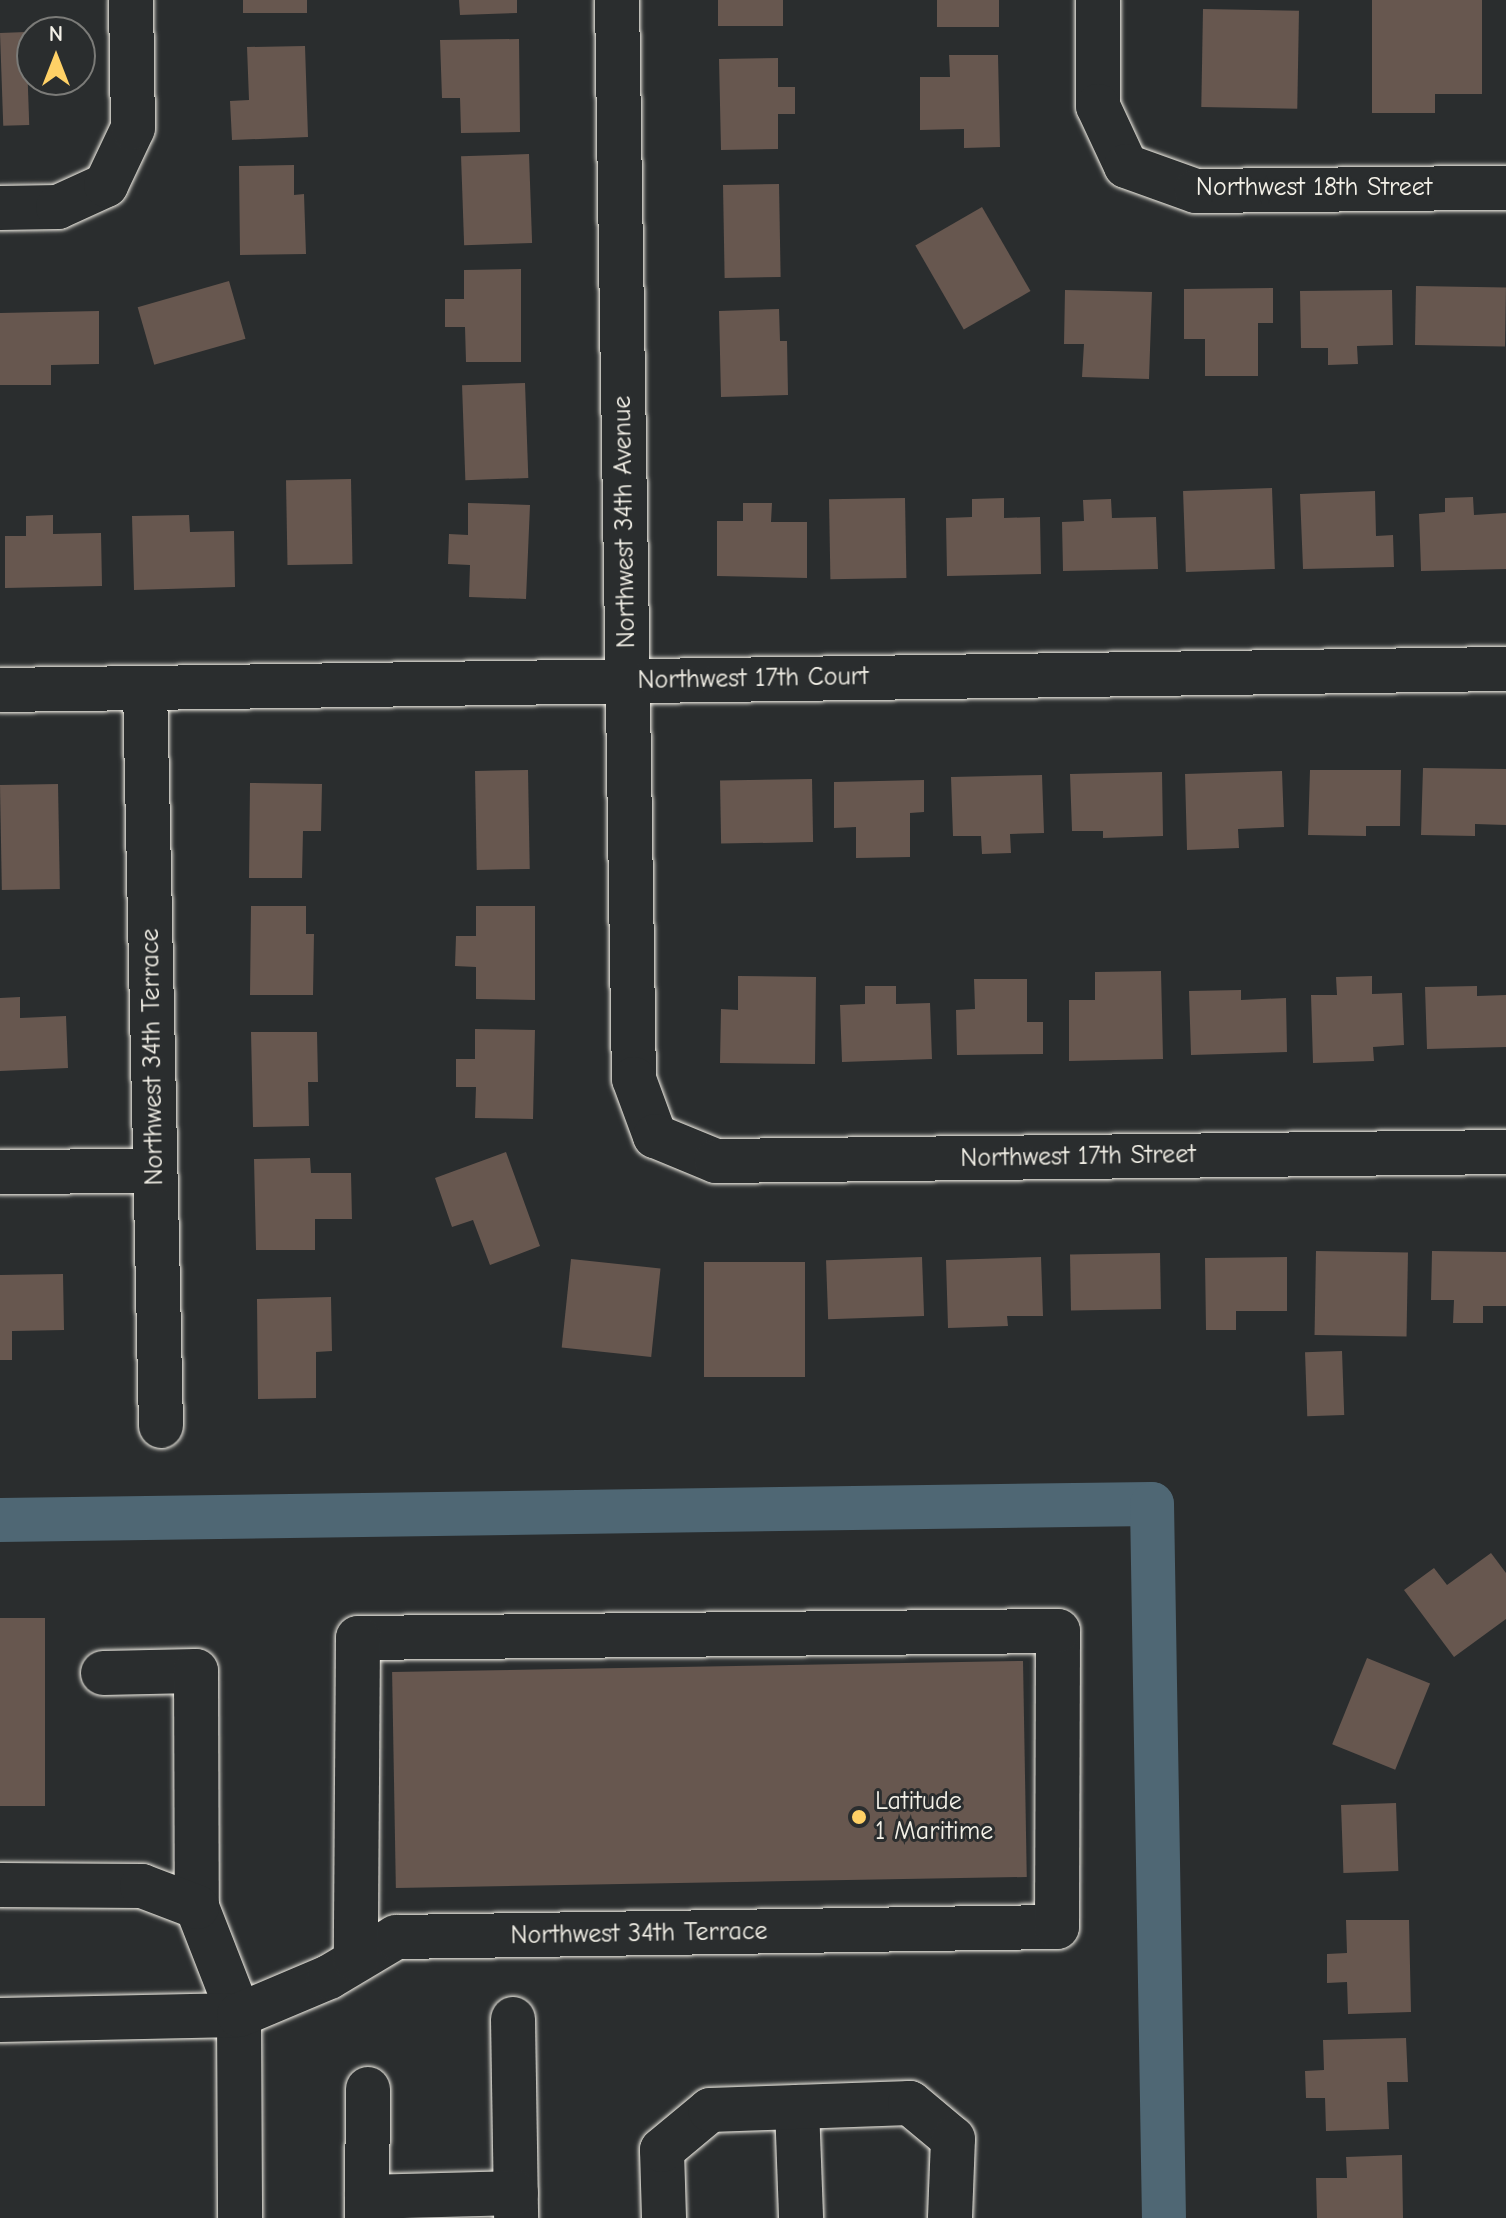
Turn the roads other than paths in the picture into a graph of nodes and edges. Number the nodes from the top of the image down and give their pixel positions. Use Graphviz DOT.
graph roads {
  1 [pos="131,0"];
  2 [pos="617,0"];
  3 [pos="1098,0"];
  4 [pos="1506,188"];
  5 [pos="0,208"];
  6 [pos="1506,669"];
  7 [pos="628,681"];
  8 [pos="145,688"];
  9 [pos="0,690"];
  10 [pos="655,1136"];
  11 [pos="1506,1152"];
  12 [pos="155,1171"];
  13 [pos="0,1172"];
  14 [pos="161,1426"];
  15 [pos="103,1673"];
  16 [pos="0,1885"];
  17 [pos="197,1907"];
  18 [pos="356,1960"];
  19 [pos="239,2015"];
  20 [pos="513,2019"];
  21 [pos="0,2020"];
  22 [pos="368,2089"];
  23 [pos="797,2107"];
  24 [pos="516,2206"];
  25 [pos="367,2208"];
  26 [pos="240,2218"];
  27 [pos="664,2218"];
  28 [pos="801,2218"];
  29 [pos="950,2218"];
  1 -- 5 [label="street"];
  2 -- 7 [label="street, Northwest 34th Avenue"];
  3 -- 4 [label="street, Northwest 18th Street"];
  6 -- 7 [label="street, Northwest 17th Court"];
  7 -- 8 [label="street, Northwest 17th Court"];
  7 -- 10 [label="street, Northwest 34th Avenue"];
  8 -- 9 [label="street, Northwest 17th Court"];
  8 -- 12 [label="street, Northwest 34th Terrace"];
  10 -- 11 [label="street, Northwest 17th Street"];
  12 -- 13 [label="street"];
  12 -- 14 [label="street, Northwest 34th Terrace"];
  15 -- 17 [label="street"];
  16 -- 17 [label="street"];
  17 -- 19 [label="street"];
  18 -- 18 [label="street, Northwest 34th Terrace"];
  18 -- 19 [label="street, Northwest 34th Terrace"];
  19 -- 21 [label="street"];
  19 -- 26 [label="street"];
  20 -- 24 [label="street"];
  22 -- 25 [label="street"];
  23 -- 27 [label="street"];
  23 -- 28 [label="street"];
  23 -- 29 [label="street"];
  24 -- 25 [label="street"];
}
